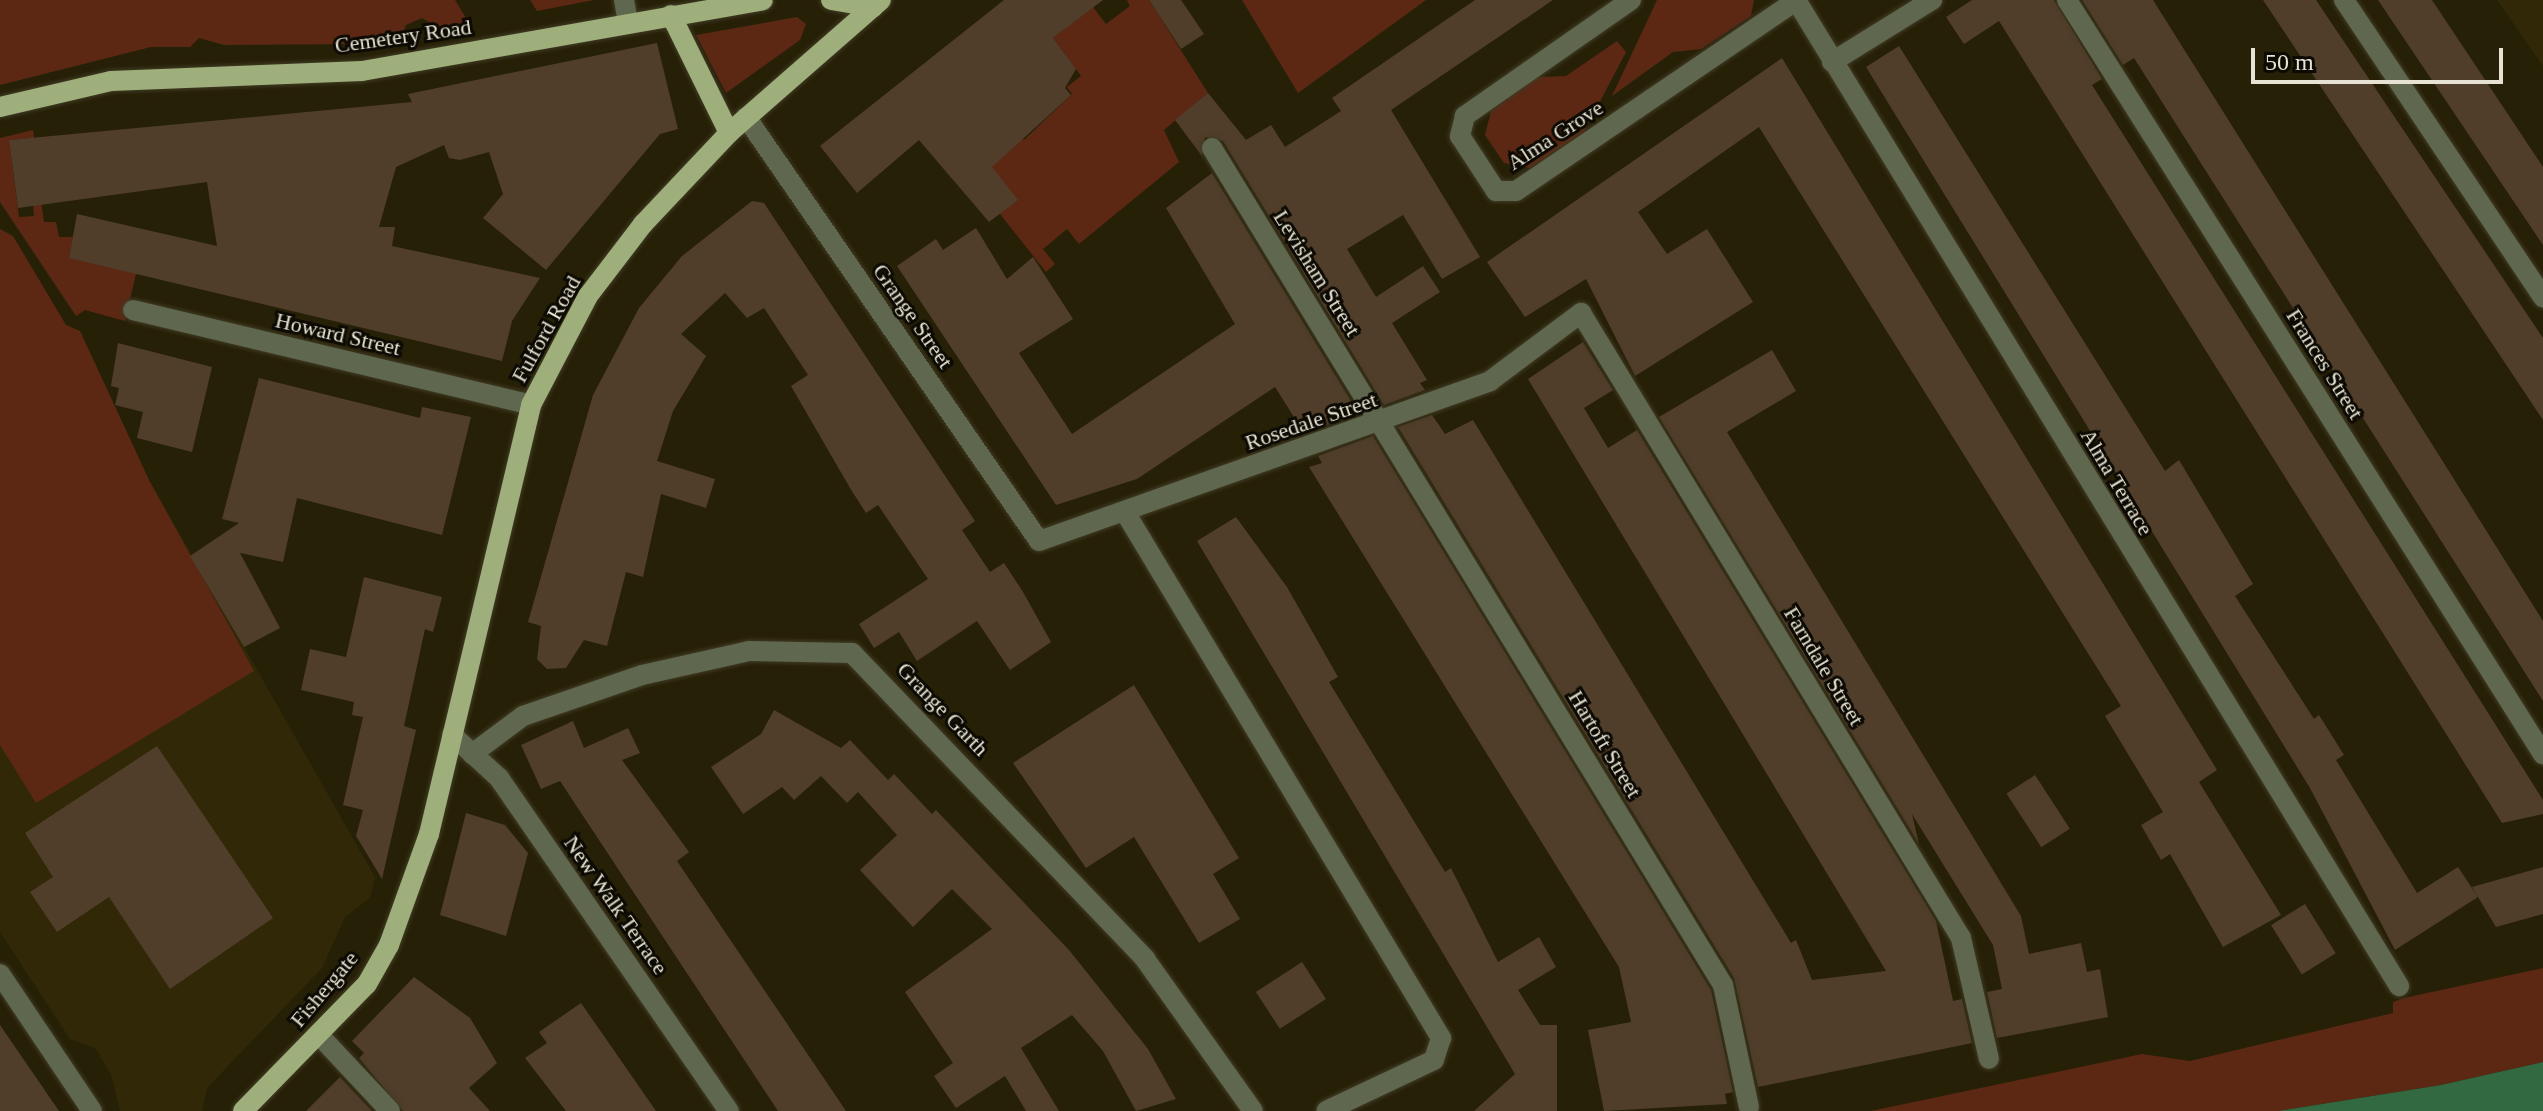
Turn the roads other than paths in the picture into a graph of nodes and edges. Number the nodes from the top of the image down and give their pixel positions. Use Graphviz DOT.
graph roads {
  1 [pos="624,0"];
  2 [pos="763,0"];
  3 [pos="831,0"];
  4 [pos="1631,0"];
  5 [pos="1796,0"];
  6 [pos="1932,0"];
  7 [pos="2067,0"];
  8 [pos="2344,0"];
  9 [pos="877,3"];
  10 [pos="671,15"];
  11 [pos="628,22"];
  12 [pos="1832,62"];
  13 [pos="0,107"];
  14 [pos="746,117"];
  15 [pos="729,133"];
  16 [pos="1212,148"];
  17 [pos="2543,297"];
  18 [pos="133,310"];
  19 [pos="1581,313"];
  20 [pos="531,405"];
  21 [pos="1380,422"];
  22 [pos="1125,512"];
  23 [pos="1039,541"];
  24 [pos="452,735"];
  25 [pos="472,754"];
  26 [pos="2543,754"];
  27 [pos="429,834"];
  28 [pos="0,974"];
  29 [pos="2399,986"];
  30 [pos="319,1035"];
  31 [pos="1989,1059"];
  32 [pos="1749,1107"];
  33 [pos="92,1111"];
  34 [pos="243,1111"];
  35 [pos="390,1111"];
  36 [pos="729,1111"];
  37 [pos="1253,1111"];
  38 [pos="1326,1111"];
  1 -- 11 [label="street"];
  2 -- 10 [label="main road, Cemetery Road"];
  3 -- 9 [label="main road"];
  4 -- 5 [label="street, Alma Grove"];
  5 -- 12 [label="street, Alma Terrace"];
  6 -- 12 [label="street"];
  7 -- 26 [label="street, Frances Street"];
  8 -- 17 [label="street"];
  9 -- 14 [label="main road, Fulford Road"];
  10 -- 11 [label="main road, Cemetery Road"];
  10 -- 15 [label="main road"];
  11 -- 13 [label="main road, Cemetery Road"];
  12 -- 29 [label="street, Alma Terrace"];
  14 -- 15 [label="main road, Fulford Road"];
  14 -- 23 [label="street, Grange Street"];
  15 -- 20 [label="main road, Fulford Road"];
  16 -- 21 [label="street, Levisham Street"];
  18 -- 20 [label="street, Howard Street"];
  19 -- 21 [label="street, Rosedale Street"];
  19 -- 31 [label="street, Farndale Street"];
  20 -- 24 [label="main road, Fulford Road"];
  21 -- 22 [label="street, Rosedale Street"];
  21 -- 32 [label="street, Hartoft Street"];
  22 -- 23 [label="street, Rosedale Street"];
  22 -- 38 [label="street"];
  24 -- 25 [label="street, New Walk Terrace"];
  24 -- 27 [label="main road, Fulford Road"];
  25 -- 36 [label="street, New Walk Terrace"];
  25 -- 37 [label="street, Grange Garth"];
  27 -- 30 [label="main road, Fishergate"];
  28 -- 33 [label="street"];
  30 -- 34 [label="main road, Fishergate"];
  30 -- 35 [label="street"];
}
